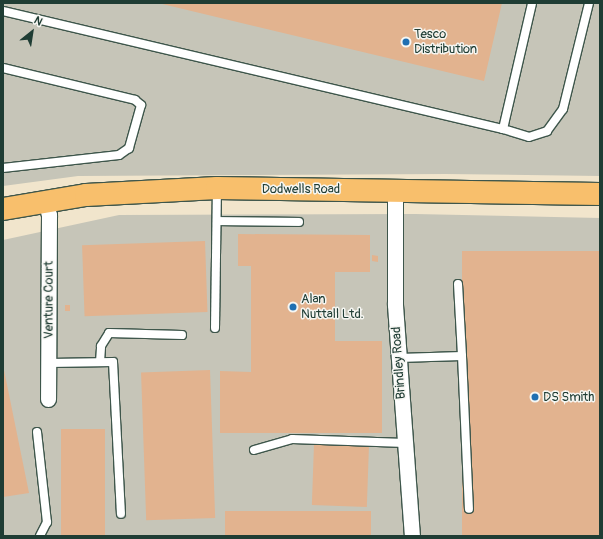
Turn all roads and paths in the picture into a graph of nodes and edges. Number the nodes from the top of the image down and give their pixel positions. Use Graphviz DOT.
graph roads {
  1 [pos="532,3"];
  2 [pos="589,3"];
  3 [pos="3,11"];
  4 [pos="3,68"];
  5 [pos="503,129"];
  6 [pos="3,168"];
  7 [pos="217,188"];
  8 [pos="395,190"];
  9 [pos="600,194"];
  10 [pos="45,200"];
  11 [pos="3,209"];
  12 [pos="217,222"];
  13 [pos="299,222"];
  14 [pos="458,284"];
  15 [pos="215,328"];
  16 [pos="182,335"];
  17 [pos="462,356"];
  18 [pos="399,358"];
  19 [pos="100,362"];
  20 [pos="48,363"];
  21 [pos="48,399"];
  22 [pos="37,432"];
  23 [pos="405,443"];
  24 [pos="254,450"];
  25 [pos="469,509"];
  26 [pos="121,514"];
  27 [pos="40,536"];
  28 [pos="412,536"];
  1 -- 5 [label="lane"];
  2 -- 5 [label="lane"];
  3 -- 5 [label="lane"];
  4 -- 6 [label="lane"];
  7 -- 8 [label="main road, Dodwells Road"];
  7 -- 10 [label="main road, Dodwells Road"];
  7 -- 12 [label="lane"];
  8 -- 9 [label="main road, Dodwells Road"];
  8 -- 18 [label="street, Brindley Road"];
  10 -- 11 [label="main road, Dodwells Road"];
  10 -- 20 [label="street, Venture Court"];
  12 -- 13 [label="lane"];
  12 -- 15 [label="lane"];
  14 -- 17 [label="lane"];
  16 -- 19 [label="lane"];
  17 -- 18 [label="lane"];
  17 -- 25 [label="lane"];
  18 -- 23 [label="street, Brindley Road"];
  19 -- 20 [label="lane"];
  19 -- 26 [label="lane"];
  20 -- 21 [label="street, Venture Court"];
  22 -- 27 [label="lane"];
  23 -- 24 [label="lane"];
  23 -- 28 [label="street, Brindley Road"];
}
